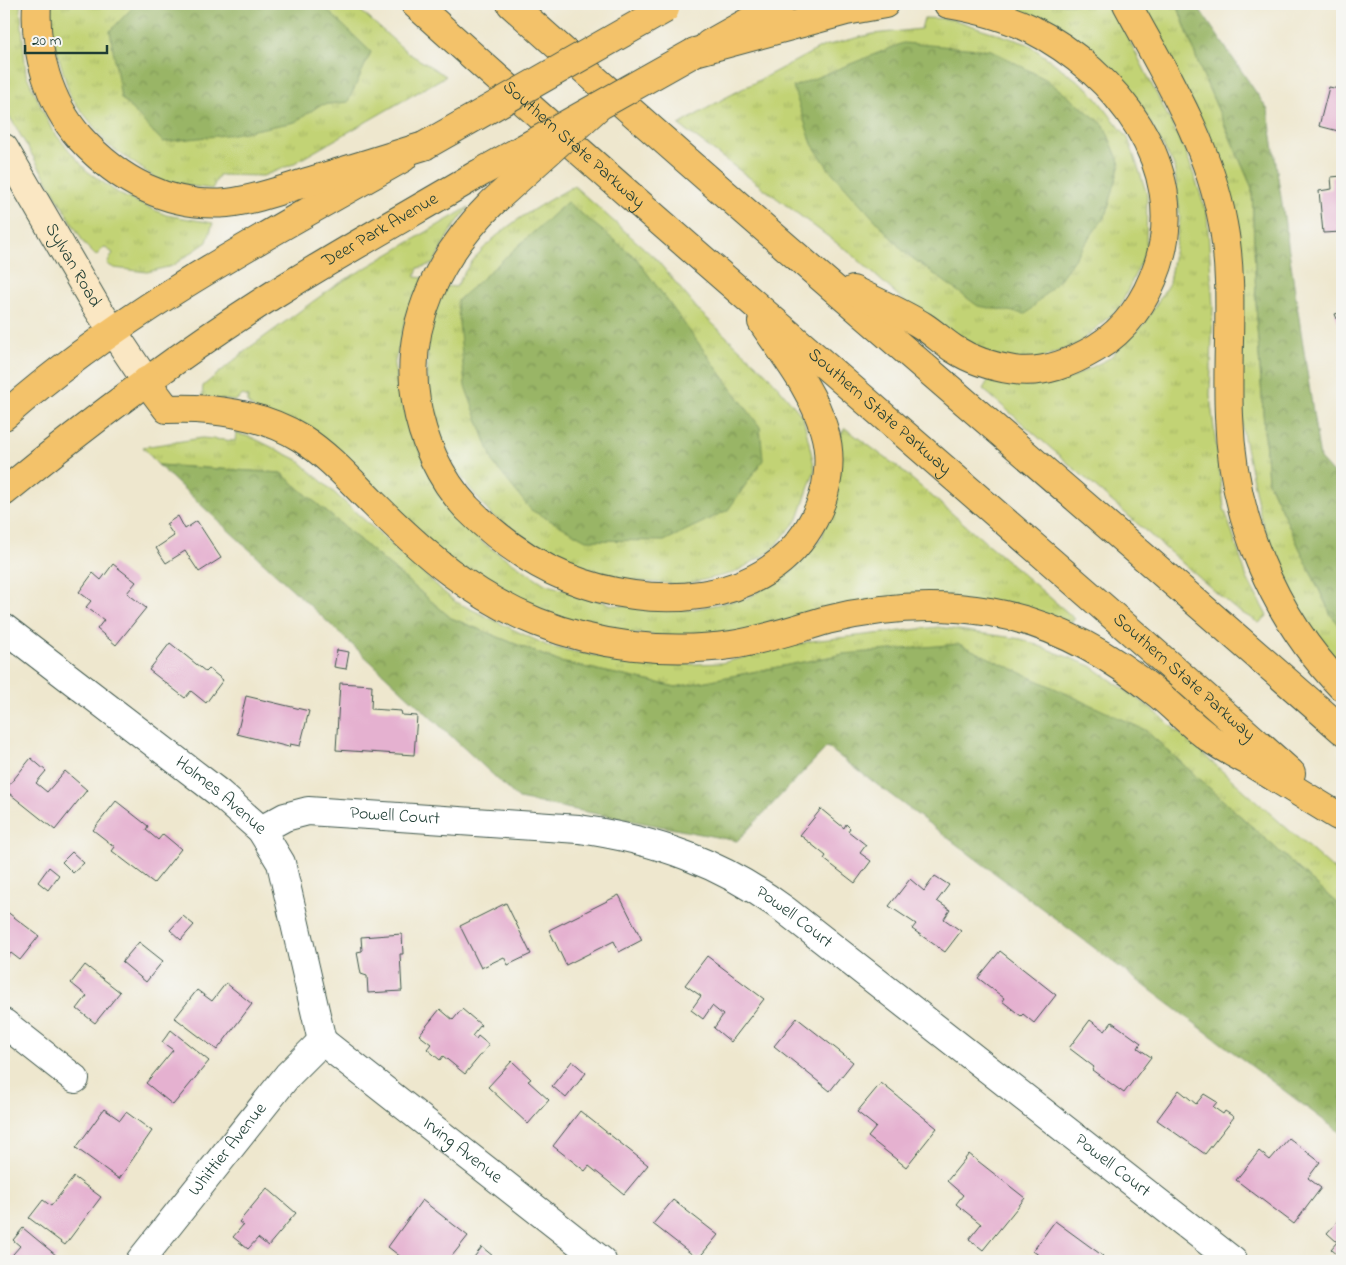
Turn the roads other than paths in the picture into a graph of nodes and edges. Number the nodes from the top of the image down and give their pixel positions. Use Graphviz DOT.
graph roads {
  1 [pos="37,4"];
  2 [pos="416,4"];
  3 [pos="511,4"];
  4 [pos="780,4"];
  5 [pos="885,4"];
  6 [pos="948,4"];
  7 [pos="1127,4"];
  8 [pos="670,6"];
  9 [pos="695,52"];
  10 [pos="598,106"];
  11 [pos="424,146"];
  12 [pos="4,148"];
  13 [pos="810,267"];
  14 [pos="743,294"];
  15 [pos="112,332"];
  16 [pos="44,381"];
  17 [pos="146,381"];
  18 [pos="4,400"];
  19 [pos="4,416"];
  20 [pos="4,492"];
  21 [pos="4,628"];
  22 [pos="1342,688"];
  23 [pos="1342,730"];
  24 [pos="1340,817"];
  25 [pos="261,830"];
  26 [pos="4,1022"];
  27 [pos="322,1040"];
  28 [pos="75,1079"];
  29 [pos="140,1261"];
  30 [pos="602,1261"];
  31 [pos="1233,1261"];
  1 -- 11 [label="main road"];
  2 -- 14 [label="main road, Southern State Parkway"];
  3 -- 13 [label="main road"];
  4 -- 9 [label="main road, Deer Park Avenue"];
  5 -- 9 [label="main road"];
  6 -- 13 [label="main road"];
  7 -- 22 [label="main road"];
  8 -- 11 [label="main road, bridge"];
  9 -- 10 [label="main road, Deer Park Avenue, bridge"];
  10 -- 14 [label="main road, bridge"];
  10 -- 17 [label="main road, Deer Park Avenue, bridge"];
  11 -- 15 [label="main road"];
  12 -- 15 [label="street, Sylvan Road"];
  13 -- 23 [label="main road"];
  14 -- 24 [label="main road, Southern State Parkway"];
  15 -- 16 [label="main road"];
  15 -- 17 [label="street, Sylvan Road"];
  16 -- 18 [label="street"];
  16 -- 19 [label="main road"];
  17 -- 20 [label="main road, Deer Park Avenue"];
  17 -- 24 [label="main road"];
  21 -- 25 [label="street, Holmes Avenue"];
  25 -- 27 [label="street, Holmes Avenue"];
  25 -- 31 [label="street, Powell Court"];
  26 -- 28 [label="street"];
  27 -- 29 [label="street, Whittier Avenue"];
  27 -- 30 [label="street, Irving Avenue"];
}
